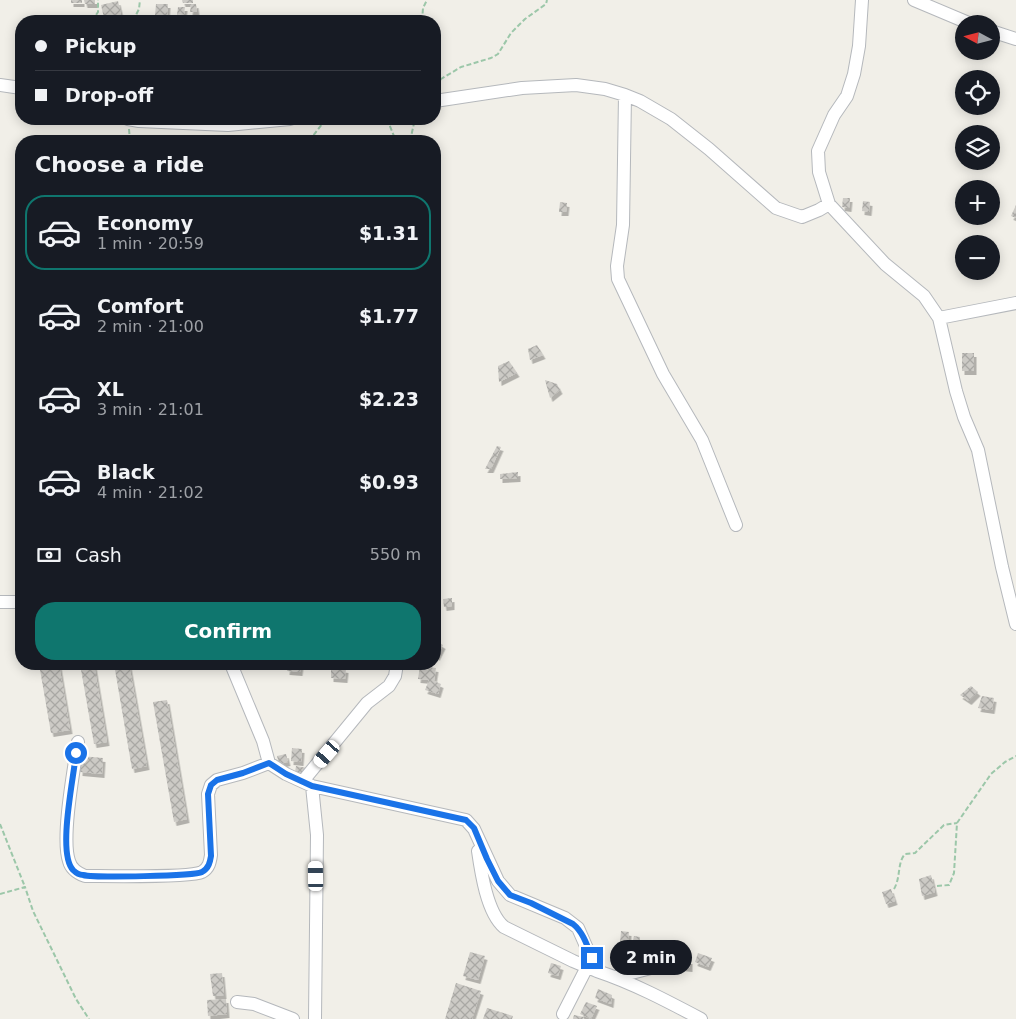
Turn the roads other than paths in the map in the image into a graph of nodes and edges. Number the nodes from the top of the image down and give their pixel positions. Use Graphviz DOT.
graph roads {
  1 [pos="862,0"];
  2 [pos="914,0"];
  3 [pos="955,17"];
  4 [pos="1000,34"];
  5 [pos="1016,38"];
  6 [pos="0,85"];
  7 [pos="15,87"];
  8 [pos="625,94"];
  9 [pos="441,100"];
  10 [pos="829,204"];
  11 [pos="1016,303"];
  12 [pos="939,318"];
  13 [pos="736,525"];
  14 [pos="0,602"];
  15 [pos="15,602"];
  16 [pos="1016,624"];
  17 [pos="233,670"];
  18 [pos="396,670"];
  19 [pos="78,742"];
  20 [pos="269,763"];
  21 [pos="308,783"];
  22 [pos="474,828"];
  23 [pos="662,952"];
  24 [pos="592,969"];
  25 [pos="616,977"];
  26 [pos="237,1002"];
  27 [pos="564,1014"];
  28 [pos="293,1019"];
  29 [pos="315,1019"];
  30 [pos="701,1019"];
  1 -- 10 [label="street"];
  2 -- 3 [label="street"];
  4 -- 5 [label="street"];
  6 -- 7 [label="street"];
  8 -- 9 [label="street"];
  8 -- 10 [label="street"];
  8 -- 13 [label="street"];
  10 -- 12 [label="street"];
  11 -- 12 [label="street"];
  12 -- 16 [label="street"];
  14 -- 15 [label="street"];
  17 -- 20 [label="street"];
  18 -- 21 [label="street"];
  19 -- 20 [label="street"];
  20 -- 21 [label="street"];
  21 -- 22 [label="street"];
  21 -- 29 [label="street"];
  22 -- 24 [label="street"];
  22 -- 24 [label="street"];
  23 -- 25 [label="street"];
  24 -- 25 [label="street"];
  24 -- 27 [label="street"];
  25 -- 30 [label="street"];
  26 -- 28 [label="street"];
}
